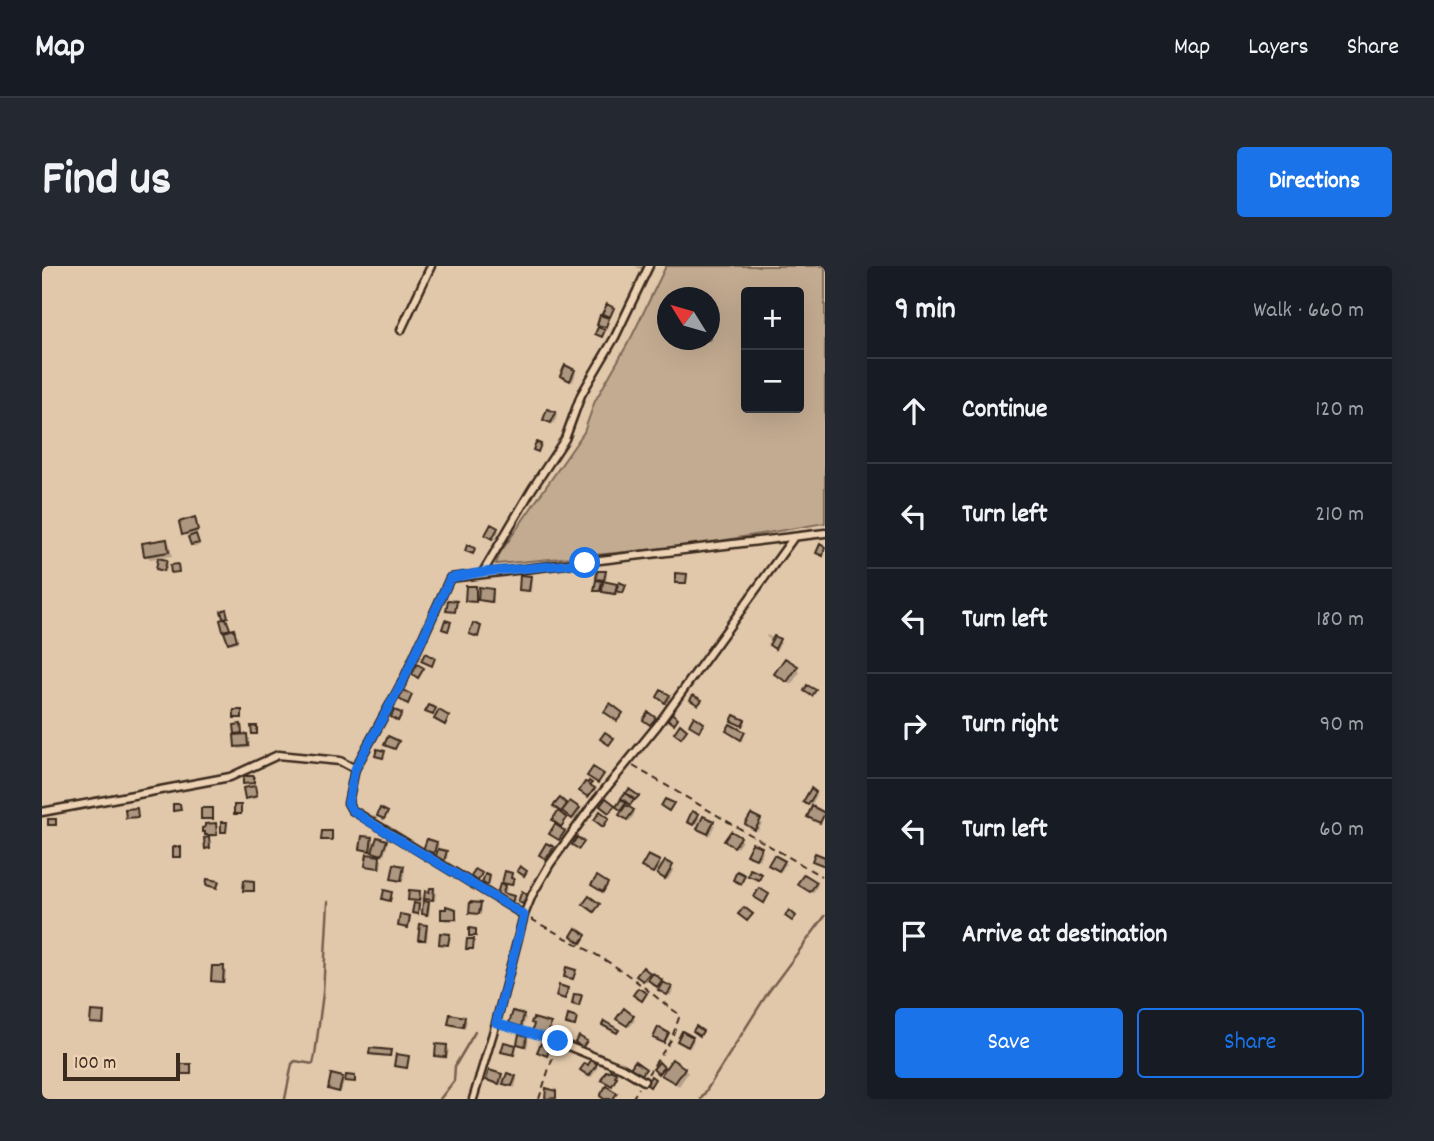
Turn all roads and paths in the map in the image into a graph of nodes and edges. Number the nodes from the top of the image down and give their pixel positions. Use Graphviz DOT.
graph roads {
  1 [pos="431,266"];
  2 [pos="649,266"];
  3 [pos="401,330"];
  4 [pos="825,533"];
  5 [pos="794,537"];
  6 [pos="483,572"];
  7 [pos="626,762"];
  8 [pos="355,769"];
  9 [pos="42,812"];
  10 [pos="821,876"];
  11 [pos="524,915"];
  12 [pos="496,1023"];
  13 [pos="558,1041"];
  14 [pos="644,1081"];
  15 [pos="473,1099"];
  16 [pos="538,1099"];
  17 [pos="632,1099"];
  1 -- 3 [label="street"];
  2 -- 6 [label="street"];
  4 -- 5 [label="street"];
  5 -- 6 [label="street"];
  5 -- 7 [label="street"];
  6 -- 8 [label="street"];
  7 -- 10 [label="path"];
  7 -- 11 [label="street"];
  8 -- 9 [label="street"];
  8 -- 11 [label="street"];
  11 -- 12 [label="street"];
  11 -- 14 [label="path"];
  12 -- 13 [label="path"];
  12 -- 15 [label="street"];
  13 -- 14 [label="street"];
  13 -- 16 [label="path"];
  14 -- 17 [label="path"];
}
